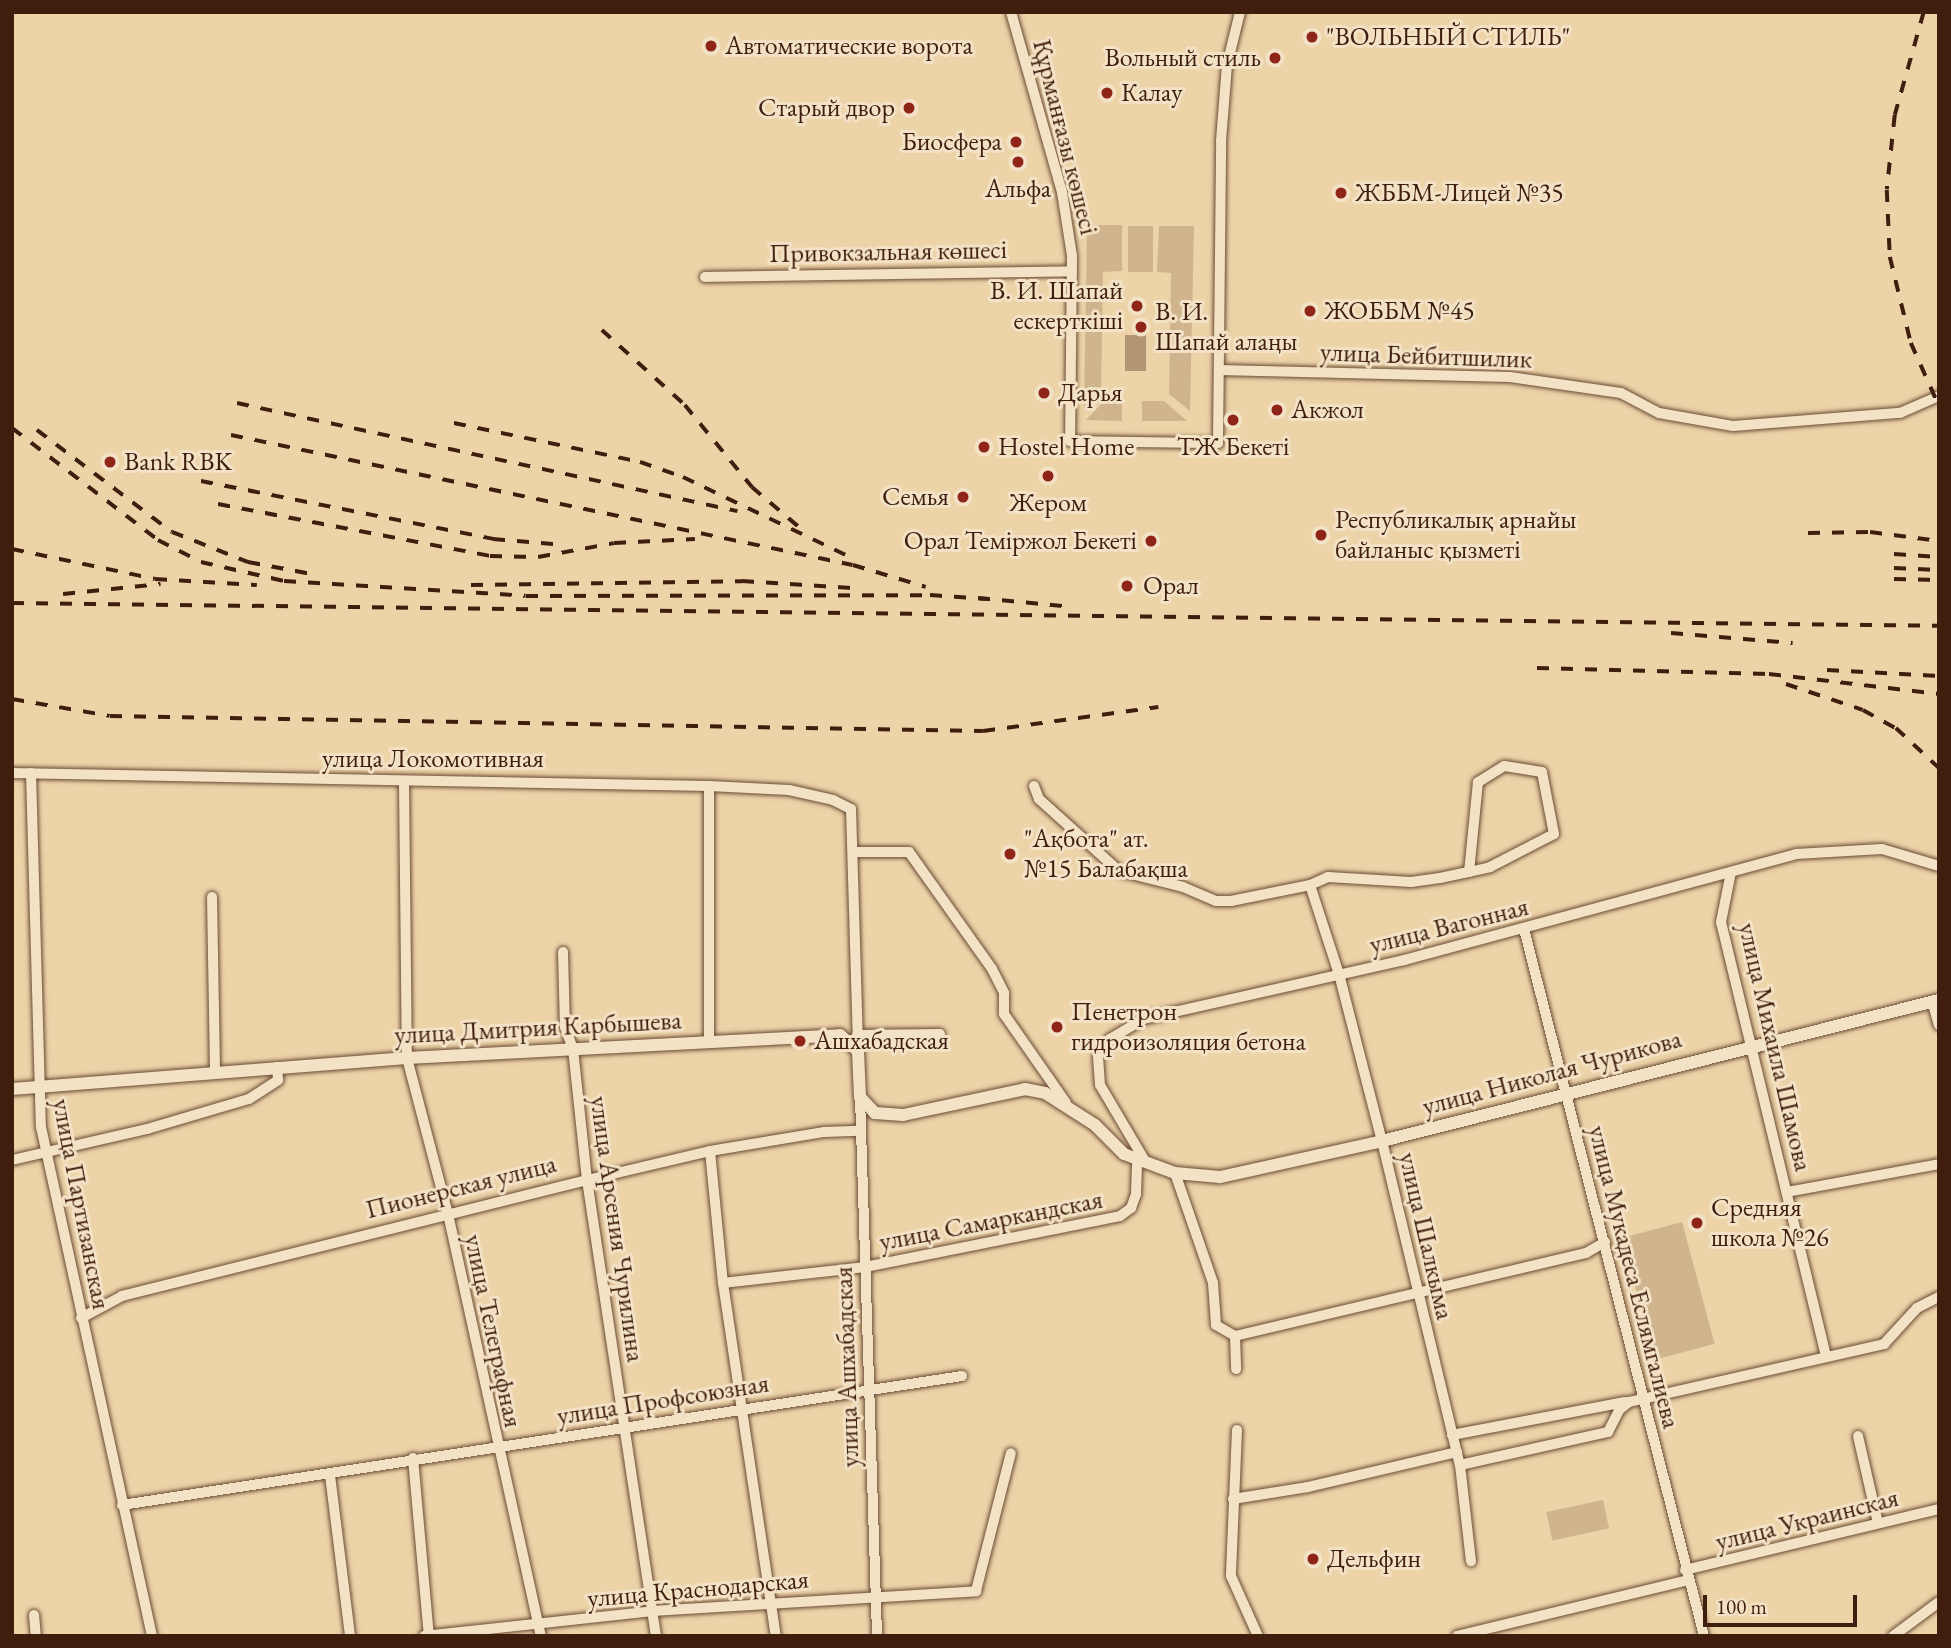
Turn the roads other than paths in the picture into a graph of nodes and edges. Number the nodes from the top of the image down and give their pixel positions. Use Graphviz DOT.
graph roads {
  1 [pos="1011,12"];
  2 [pos="1240,12"];
  3 [pos="1072,271"];
  4 [pos="705,277"];
  5 [pos="1219,370"];
  6 [pos="1939,396"];
  7 [pos="12,773"];
  8 [pos="31,773"];
  9 [pos="404,782"];
  10 [pos="709,786"];
  11 [pos="1034,786"];
  12 [pos="853,852"];
  13 [pos="1939,866"];
  14 [pos="1469,872"];
  15 [pos="1731,872"];
  16 [pos="1310,885"];
  17 [pos="212,897"];
  18 [pos="1524,929"];
  19 [pos="563,952"];
  20 [pos="1339,974"];
  21 [pos="1936,1000"];
  22 [pos="1939,1025"];
  23 [pos="940,1034"];
  24 [pos="857,1035"];
  25 [pos="709,1041"];
  26 [pos="1753,1044"];
  27 [pos="573,1049"];
  28 [pos="858,1051"];
  29 [pos="407,1058"];
  30 [pos="277,1067"];
  31 [pos="215,1072"];
  32 [pos="37,1085"];
  33 [pos="12,1089"];
  34 [pos="1566,1092"];
  35 [pos="860,1097"];
  36 [pos="1066,1103"];
  37 [pos="859,1131"];
  38 [pos="1382,1141"];
  39 [pos="710,1151"];
  40 [pos="48,1152"];
  41 [pos="12,1160"];
  42 [pos="1142,1161"];
  43 [pos="1939,1164"];
  44 [pos="1175,1173"];
  45 [pos="587,1180"];
  46 [pos="1787,1192"];
  47 [pos="448,1214"];
  48 [pos="1605,1242"];
  49 [pos="865,1267"];
  50 [pos="723,1283"];
  51 [pos="1417,1293"];
  52 [pos="1939,1297"];
  53 [pos="81,1318"];
  54 [pos="1236,1336"];
  55 [pos="1826,1355"];
  56 [pos="1236,1369"];
  57 [pos="962,1376"];
  58 [pos="869,1390"];
  59 [pos="1644,1398"];
  60 [pos="1629,1402"];
  61 [pos="743,1409"];
  62 [pos="623,1428"];
  63 [pos="1237,1430"];
  64 [pos="1452,1435"];
  65 [pos="1858,1436"];
  66 [pos="496,1448"];
  67 [pos="1457,1452"];
  68 [pos="1011,1453"];
  69 [pos="413,1458"];
  70 [pos="1460,1465"];
  71 [pos="330,1475"];
  72 [pos="1233,1499"];
  73 [pos="122,1505"];
  74 [pos="1939,1509"];
  75 [pos="1878,1523"];
  76 [pos="1471,1561"];
  77 [pos="1687,1575"];
  78 [pos="876,1598"];
  79 [pos="771,1602"];
  80 [pos="1939,1602"];
  81 [pos="653,1611"];
  82 [pos="34,1615"];
  83 [pos="1504,1624"];
  84 [pos="540,1630"];
  85 [pos="36,1636"];
  86 [pos="152,1636"];
  87 [pos="350,1636"];
  88 [pos="427,1636"];
  89 [pos="656,1636"];
  90 [pos="776,1636"];
  91 [pos="877,1636"];
  92 [pos="1258,1636"];
  93 [pos="1457,1636"];
  94 [pos="1507,1636"];
  95 [pos="1704,1636"];
  96 [pos="1893,1636"];
  1 -- 3 [label="street, Құрманғазы көшесі"];
  2 -- 5 [label="street"];
  3 -- 4 [label="street, Привокзальная көшесі"];
  3 -- 5 [label="street, Құрманғазы көшесі"];
  5 -- 6 [label="street, улица Бейбитшилик"];
  7 -- 8 [label="street, улица Локомотивная"];
  8 -- 9 [label="street, улица Локомотивная"];
  8 -- 32 [label="street, улица Партизанская"];
  9 -- 10 [label="street, улица Локомотивная"];
  9 -- 29 [label="street, улица Телеграфная"];
  10 -- 12 [label="street, улица Локомотивная"];
  10 -- 25 [label="street"];
  11 -- 16 [label="street"];
  12 -- 24 [label="street"];
  12 -- 36 [label="street"];
  13 -- 15 [label="street, улица Вагонная"];
  14 -- 14 [label="street"];
  14 -- 16 [label="street"];
  15 -- 18 [label="street, улица Вагонная"];
  15 -- 26 [label="street, улица Михаила Шамова"];
  16 -- 20 [label="street, улица Шалкыма"];
  17 -- 31 [label="street"];
  18 -- 20 [label="street, улица Вагонная"];
  18 -- 34 [label="street, улица Мукадеса Еслямгалиева"];
  19 -- 27 [label="street, улица Арсения Чурилина"];
  20 -- 38 [label="street, улица Шалкыма"];
  20 -- 42 [label="street, улица Вагонная"];
  21 -- 22 [label="street"];
  21 -- 26 [label="street, улица Николая Чурикова"];
  23 -- 24 [label="street"];
  24 -- 28 [label="street"];
  25 -- 27 [label="street, улица Дмитрия Карбышева"];
  25 -- 28 [label="street, улица Дмитрия Карбышева"];
  26 -- 34 [label="street, улица Николая Чурикова"];
  26 -- 46 [label="street, улица Михаила Шамова"];
  27 -- 29 [label="street, улица Дмитрия Карбышева"];
  27 -- 45 [label="street, улица Арсения Чурилина"];
  28 -- 35 [label="street"];
  29 -- 30 [label="street, улица Дмитрия Карбышева"];
  29 -- 47 [label="street, улица Телеграфная"];
  30 -- 31 [label="street, улица Дмитрия Карбышева"];
  30 -- 40 [label="street"];
  31 -- 32 [label="street, улица Дмитрия Карбышева"];
  32 -- 33 [label="street, улица Дмитрия Карбышева"];
  32 -- 40 [label="street, улица Партизанская"];
  34 -- 38 [label="street, улица Николая Чурикова"];
  34 -- 48 [label="street, улица Мукадеса Еслямгалиева"];
  35 -- 36 [label="street, улица Николая Чурикова"];
  35 -- 37 [label="street, улица Ашхабадская"];
  36 -- 42 [label="street, улица Николая Чурикова"];
  37 -- 39 [label="street, Пионерская улица"];
  37 -- 49 [label="street, улица Ашхабадская"];
  38 -- 44 [label="street, улица Николая Чурикова"];
  38 -- 51 [label="street, улица Шалкыма"];
  39 -- 45 [label="street, Пионерская улица"];
  39 -- 50 [label="street"];
  40 -- 41 [label="street"];
  40 -- 53 [label="street, улица Партизанская"];
  42 -- 44 [label="street, улица Николая Чурикова"];
  42 -- 49 [label="street, улица Самаркандская"];
  43 -- 46 [label="street"];
  44 -- 54 [label="street"];
  45 -- 47 [label="street, Пионерская улица"];
  45 -- 62 [label="street, улица Арсения Чурилина"];
  46 -- 55 [label="street, улица Михаила Шамова"];
  47 -- 53 [label="street, Пионерская улица"];
  47 -- 66 [label="street, улица Телеграфная"];
  48 -- 51 [label="street"];
  48 -- 59 [label="street, улица Мукадеса Еслямгалиева"];
  49 -- 50 [label="street, улица Самаркандская"];
  49 -- 58 [label="street, улица Ашхабадская"];
  50 -- 61 [label="street"];
  51 -- 54 [label="street"];
  51 -- 64 [label="street, улица Шалкыма"];
  52 -- 55 [label="street"];
  53 -- 73 [label="street, улица Партизанская"];
  54 -- 56 [label="street"];
  55 -- 59 [label="street"];
  57 -- 58 [label="street, улица Профсоюзная"];
  58 -- 61 [label="street, улица Профсоюзная"];
  58 -- 78 [label="street, улица Ашхабадская"];
  59 -- 60 [label="street"];
  59 -- 77 [label="street, улица Мукадеса Еслямгалиева"];
  60 -- 64 [label="street"];
  60 -- 70 [label="street"];
  61 -- 62 [label="street, улица Профсоюзная"];
  61 -- 79 [label="street"];
  62 -- 66 [label="street, улица Профсоюзная"];
  62 -- 81 [label="street, улица Арсения Чурилина"];
  63 -- 72 [label="street"];
  64 -- 67 [label="street, улица Шалкыма"];
  65 -- 75 [label="street"];
  66 -- 69 [label="street, улица Профсоюзная"];
  66 -- 84 [label="street, улица Телеграфная"];
  67 -- 70 [label="street, улица Шалкыма"];
  67 -- 72 [label="street"];
  68 -- 78 [label="street, улица Краснодарская"];
  69 -- 71 [label="street, улица Профсоюзная"];
  69 -- 88 [label="street"];
  70 -- 76 [label="street, улица Шалкыма"];
  71 -- 73 [label="street, улица Профсоюзная"];
  71 -- 87 [label="street"];
  72 -- 92 [label="street"];
  73 -- 86 [label="street, улица Партизанская"];
  74 -- 75 [label="street, улица Украинская"];
  75 -- 77 [label="street, улица Украинская"];
  77 -- 83 [label="street, улица Украинская"];
  77 -- 95 [label="street, улица Мукадеса Еслямгалиева"];
  78 -- 79 [label="street, улица Краснодарская"];
  78 -- 91 [label="street, улица Ашхабадская"];
  79 -- 81 [label="street, улица Краснодарская"];
  79 -- 90 [label="street"];
  80 -- 96 [label="street"];
  81 -- 84 [label="street, улица Краснодарская"];
  81 -- 89 [label="street, улица Арсения Чурилина"];
  82 -- 85 [label="street"];
  83 -- 93 [label="street, улица Украинская"];
  83 -- 94 [label="street"];
  84 -- 88 [label="street, улица Краснодарская"];
}
